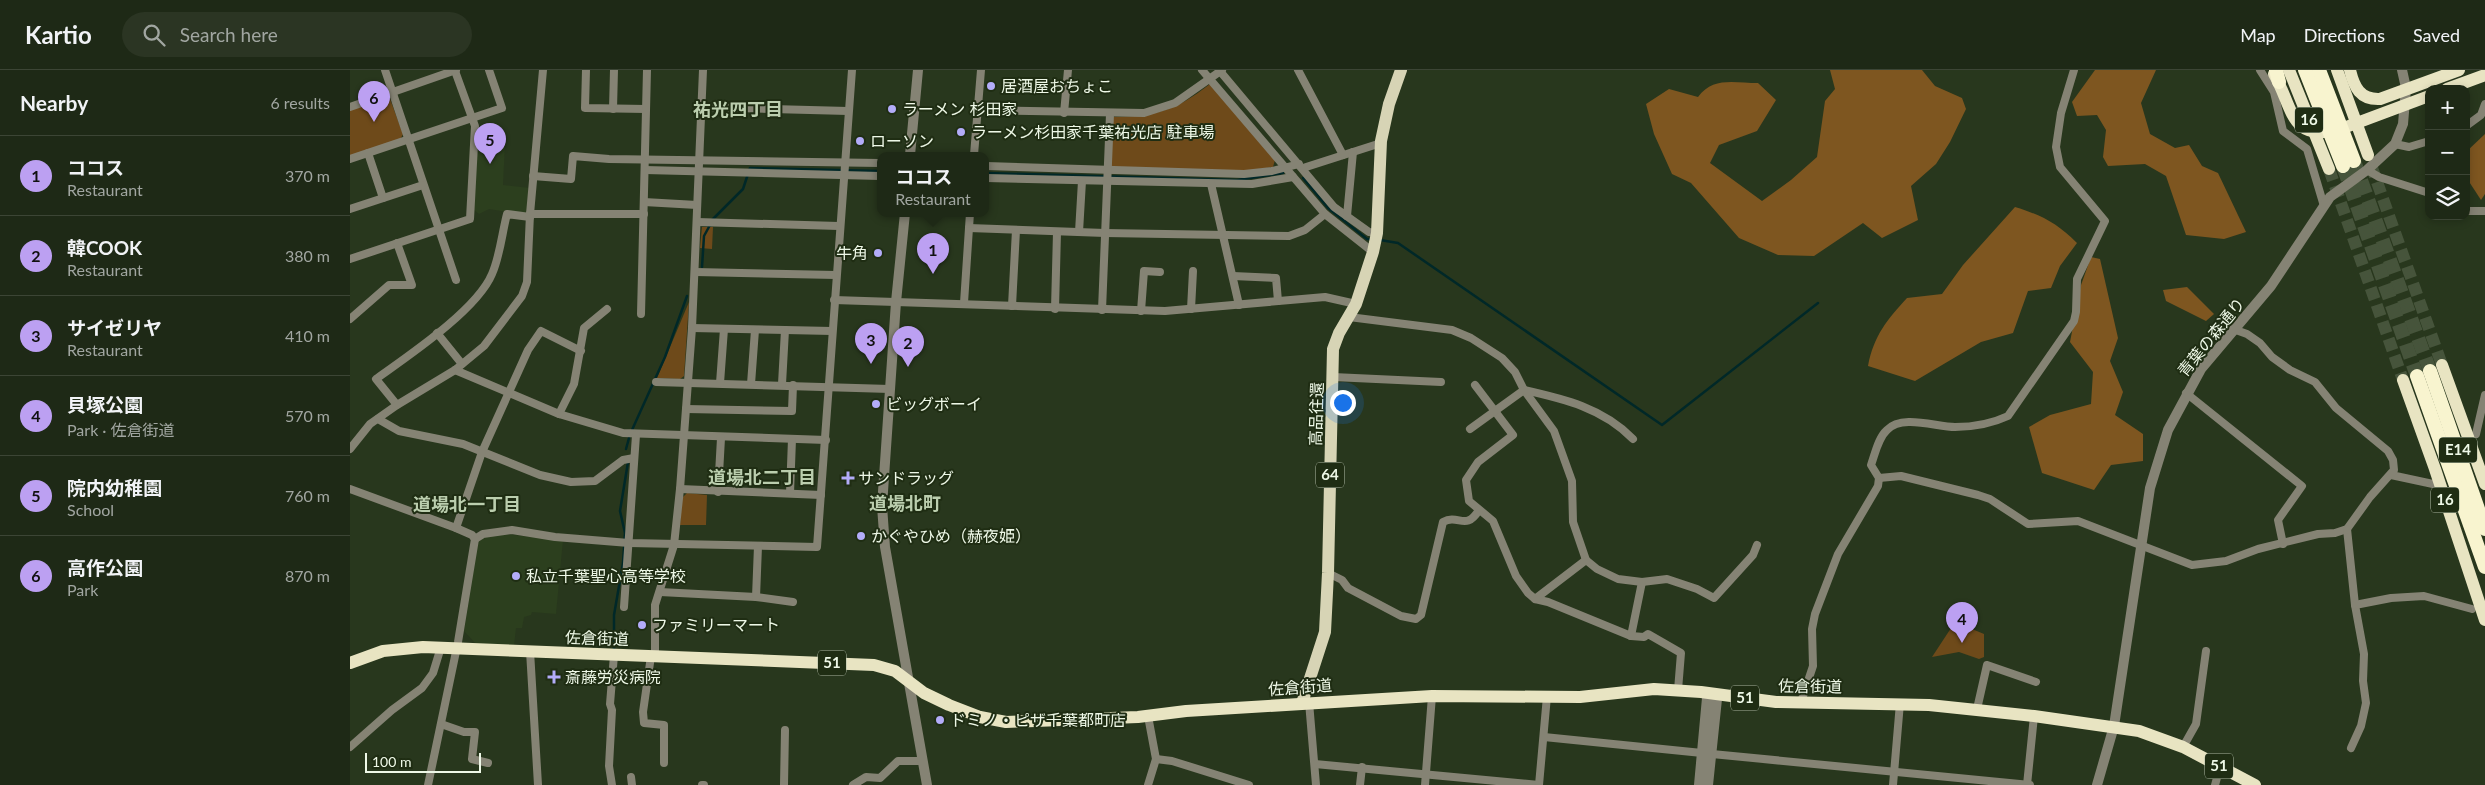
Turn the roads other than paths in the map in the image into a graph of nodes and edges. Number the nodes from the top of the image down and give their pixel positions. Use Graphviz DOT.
graph roads {
  1 [pos="385,70"];
  2 [pos="425,70"];
  3 [pos="455,70"];
  4 [pos="489,70"];
  5 [pos="544,70"];
  6 [pos="586,70"];
  7 [pos="614,70"];
  8 [pos="647,70"];
  9 [pos="703,70"];
  10 [pos="852,70"];
  11 [pos="918,70"];
  12 [pos="981,70"];
  13 [pos="1068,70"];
  14 [pos="1202,70"];
  15 [pos="1221,70"];
  16 [pos="1298,70"];
  17 [pos="1401,70"];
  18 [pos="2074,70"];
  19 [pos="2260,70"];
  20 [pos="2289,70"];
  21 [pos="2305,70"];
  22 [pos="2319,70"];
  23 [pos="2337,70"];
  24 [pos="2350,70"];
  25 [pos="2402,70"];
  26 [pos="2459,70"];
  27 [pos="2276,74"];
  28 [pos="2485,75"];
  29 [pos="1210,79"];
  30 [pos="428,80"];
  31 [pos="2458,85"];
  32 [pos="2406,88"];
  33 [pos="392,92"];
  34 [pos="2425,97"];
  35 [pos="2485,104"];
  36 [pos="2403,105"];
  37 [pos="350,106"];
  38 [pos="701,107"];
  39 [pos="613,109"];
  40 [pos="646,109"];
  41 [pos="978,110"];
  42 [pos="848,111"];
  43 [pos="1064,113"];
  44 [pos="1110,114"];
  45 [pos="472,118"];
  46 [pos="2470,123"];
  47 [pos="408,140"];
  48 [pos="2425,142"];
  49 [pos="1381,144"];
  50 [pos="2395,144"];
  51 [pos="910,152"];
  52 [pos="974,152"];
  53 [pos="1352,152"];
  54 [pos="368,153"];
  55 [pos="1343,155"];
  56 [pos="2368,155"];
  57 [pos="350,159"];
  58 [pos="645,160"];
  59 [pos="699,160"];
  60 [pos="845,162"];
  61 [pos="877,164"];
  62 [pos="989,166"];
  63 [pos="1301,166"];
  64 [pos="1286,167"];
  65 [pos="2329,169"];
  66 [pos="645,170"];
  67 [pos="699,170"];
  68 [pos="2367,170"];
  69 [pos="844,175"];
  70 [pos="533,176"];
  71 [pos="877,176"];
  72 [pos="1107,176"];
  73 [pos="1292,177"];
  74 [pos="989,178"];
  75 [pos="1082,181"];
  76 [pos="1211,184"];
  77 [pos="423,185"];
  78 [pos="2425,192"];
  79 [pos="383,198"];
  80 [pos="644,202"];
  81 [pos="697,204"];
  82 [pos="2324,206"];
  83 [pos="350,209"];
  84 [pos="2470,211"];
  85 [pos="2485,211"];
  86 [pos="644,214"];
  87 [pos="1325,214"];
  88 [pos="530,216"];
  89 [pos="1347,216"];
  90 [pos="905,217"];
  91 [pos="970,217"];
  92 [pos="697,222"];
  93 [pos="839,226"];
  94 [pos="969,228"];
  95 [pos="438,230"];
  96 [pos="1016,230"];
  97 [pos="1057,232"];
  98 [pos="1079,232"];
  99 [pos="1377,233"];
  100 [pos="1105,234"];
  101 [pos="1224,235"];
  102 [pos="397,244"];
  103 [pos="1373,252"];
  104 [pos="350,259"];
  105 [pos="1193,271"];
  106 [pos="694,272"];
  107 [pos="1160,272"];
  108 [pos="836,275"];
  109 [pos="1233,276"];
  110 [pos="456,280"];
  111 [pos="834,300"];
  112 [pos="1278,301"];
  113 [pos="896,302"];
  114 [pos="964,303"];
  115 [pos="1356,304"];
  116 [pos="1239,305"];
  117 [pos="1012,306"];
  118 [pos="607,309"];
  119 [pos="1055,309"];
  120 [pos="1191,309"];
  121 [pos="1102,310"];
  122 [pos="1141,311"];
  123 [pos="642,314"];
  124 [pos="1349,317"];
  125 [pos="350,319"];
  126 [pos="692,328"];
  127 [pos="724,329"];
  128 [pos="2233,329"];
  129 [pos="754,330"];
  130 [pos="785,330"];
  131 [pos="832,331"];
  132 [pos="437,333"];
  133 [pos="581,351"];
  134 [pos="462,364"];
  135 [pos="454,370"];
  136 [pos="2429,371"];
  137 [pos="1334,377"];
  138 [pos="2403,380"];
  139 [pos="656,382"];
  140 [pos="1441,382"];
  141 [pos="687,383"];
  142 [pos="720,383"];
  143 [pos="751,384"];
  144 [pos="782,384"];
  145 [pos="793,385"];
  146 [pos="828,386"];
  147 [pos="1475,386"];
  148 [pos="890,389"];
  149 [pos="1524,390"];
  150 [pos="508,392"];
  151 [pos="2186,393"];
  152 [pos="2485,395"];
  153 [pos="396,405"];
  154 [pos="686,409"];
  155 [pos="1494,411"];
  156 [pos="559,414"];
  157 [pos="378,419"];
  158 [pos="1470,429"];
  159 [pos="636,434"];
  160 [pos="2476,434"];
  161 [pos="683,436"];
  162 [pos="721,438"];
  163 [pos="792,439"];
  164 [pos="1632,439"];
  165 [pos="826,440"];
  166 [pos="350,449"];
  167 [pos="482,452"];
  168 [pos="634,458"];
  169 [pos="2391,475"];
  170 [pos="1879,478"];
  171 [pos="2433,484"];
  172 [pos="2485,484"];
  173 [pos="350,488"];
  174 [pos="680,489"];
  175 [pos="718,492"];
  176 [pos="790,493"];
  177 [pos="822,495"];
  178 [pos="1479,510"];
  179 [pos="456,528"];
  180 [pos="2485,529"];
  181 [pos="2346,530"];
  182 [pos="475,539"];
  183 [pos="625,543"];
  184 [pos="2142,544"];
  185 [pos="2282,544"];
  186 [pos="674,545"];
  187 [pos="1757,545"];
  188 [pos="758,546"];
  189 [pos="1586,560"];
  190 [pos="2485,568"];
  191 [pos="1328,573"];
  192 [pos="1642,582"];
  193 [pos="660,592"];
  194 [pos="756,598"];
  195 [pos="1535,599"];
  196 [pos="793,602"];
  197 [pos="2355,605"];
  198 [pos="624,607"];
  199 [pos="2472,609"];
  200 [pos="2485,620"];
  201 [pos="1631,636"];
  202 [pos="441,647"];
  203 [pos="457,648"];
  204 [pos="2206,651"];
  205 [pos="530,652"];
  206 [pos="614,655"];
  207 [pos="653,656"];
  208 [pos="350,663"];
  209 [pos="907,680"];
  210 [pos="2036,682"];
  211 [pos="1678,690"];
  212 [pos="1712,693"];
  213 [pos="1432,696"];
  214 [pos="1547,696"];
  215 [pos="1801,702"];
  216 [pos="1900,704"];
  217 [pos="1307,705"];
  218 [pos="1977,709"];
  219 [pos="1148,716"];
  220 [pos="2034,716"];
  221 [pos="441,724"];
  222 [pos="2114,726"];
  223 [pos="785,730"];
  224 [pos="1544,737"];
  225 [pos="350,747"];
  226 [pos="2183,747"];
  227 [pos="2351,748"];
  228 [pos="1707,753"];
  229 [pos="1156,759"];
  230 [pos="922,761"];
  231 [pos="488,763"];
  232 [pos="664,763"];
  233 [pos="1315,764"];
  234 [pos="2220,766"];
  235 [pos="1362,767"];
  236 [pos="1895,772"];
  237 [pos="1426,774"];
  238 [pos="428,785"];
  239 [pos="538,785"];
  240 [pos="612,785"];
  241 [pos="784,785"];
  242 [pos="853,785"];
  243 [pos="926,785"];
  244 [pos="1148,785"];
  245 [pos="1248,785"];
  246 [pos="1316,785"];
  247 [pos="1360,785"];
  248 [pos="1425,785"];
  249 [pos="1539,785"];
  250 [pos="1699,785"];
  251 [pos="1708,785"];
  252 [pos="1893,785"];
  253 [pos="2028,785"];
  254 [pos="2097,785"];
  255 [pos="2215,785"];
  256 [pos="2255,785"];
  1 -- 33 [label="street"];
  2 -- 30 [label="street"];
  3 -- 30 [label="street"];
  3 -- 45 [label="street"];
  4 -- 45 [label="street"];
  5 -- 70 [label="street"];
  6 -- 39 [label="street"];
  7 -- 39 [label="street"];
  8 -- 40 [label="street"];
  9 -- 38 [label="street"];
  10 -- 42 [label="street"];
  11 -- 51 [label="street"];
  12 -- 41 [label="street"];
  13 -- 43 [label="street"];
  14 -- 29 [label="street"];
  15 -- 29 [label="street"];
  15 -- 63 [label="street"];
  16 -- 55 [label="street"];
  17 -- 49 [label="main road, 64"];
  18 -- 170 [label="street"];
  19 -- 82 [label="street"];
  20 -- 65 [label="highway, 16"];
  21 -- 22 [label="highway"];
  23 -- 56 [label="highway"];
  24 -- 32 [label="highway"];
  25 -- 32 [label="street, 青葉の森通り"];
  26 -- 32 [label="highway"];
  27 -- 36 [label="highway"];
  28 -- 31 [label="highway"];
  29 -- 44 [label="street"];
  29 -- 64 [label="street"];
  30 -- 33 [label="street"];
  32 -- 36 [label="street, 青葉の森通り"];
  33 -- 37 [label="street"];
  33 -- 47 [label="street"];
  34 -- 36 [label="highway"];
  35 -- 46 [label="street"];
  36 -- 50 [label="street, 青葉の森通り"];
  38 -- 42 [label="street"];
  38 -- 59 [label="street"];
  39 -- 40 [label="street"];
  40 -- 58 [label="street"];
  41 -- 43 [label="street"];
  41 -- 52 [label="street"];
  42 -- 60 [label="street"];
  43 -- 44 [label="street"];
  44 -- 72 [label="street"];
  45 -- 47 [label="street"];
  45 -- 95 [label="street"];
  47 -- 54 [label="street"];
  47 -- 77 [label="street"];
  48 -- 50 [label="street"];
  49 -- 53 [label="street"];
  49 -- 99 [label="main road, 64"];
  50 -- 68 [label="street, 青葉の森通り"];
  53 -- 55 [label="street"];
  53 -- 89 [label="street"];
  54 -- 57 [label="street"];
  54 -- 79 [label="street"];
  55 -- 63 [label="street"];
  58 -- 59 [label="street"];
  58 -- 66 [label="street"];
  58 -- 70 [label="street"];
  59 -- 60 [label="street"];
  59 -- 67 [label="street"];
  60 -- 61 [label="street"];
  60 -- 69 [label="street"];
  62 -- 72 [label="street"];
  63 -- 64 [label="street"];
  63 -- 89 [label="street"];
  64 -- 72 [label="street"];
  64 -- 73 [label="street"];
  66 -- 67 [label="street"];
  66 -- 80 [label="street"];
  67 -- 69 [label="street"];
  67 -- 81 [label="street"];
  68 -- 78 [label="street"];
  68 -- 82 [label="street, 青葉の森通り"];
  69 -- 71 [label="street"];
  69 -- 93 [label="street"];
  70 -- 88 [label="street"];
  72 -- 75 [label="street"];
  72 -- 76 [label="street"];
  72 -- 100 [label="street"];
  73 -- 76 [label="street"];
  73 -- 87 [label="street"];
  74 -- 75 [label="street"];
  75 -- 98 [label="street"];
  76 -- 101 [label="street"];
  77 -- 79 [label="street"];
  77 -- 95 [label="street"];
  79 -- 83 [label="street"];
  80 -- 81 [label="street"];
  80 -- 86 [label="street"];
  81 -- 92 [label="street"];
  82 -- 128 [label="street, 青葉の森通り"];
  84 -- 85 [label="street"];
  86 -- 88 [label="street"];
  86 -- 123 [label="street"];
  87 -- 101 [label="street"];
  87 -- 103 [label="street"];
  88 -- 132 [label="street"];
  88 -- 134 [label="street"];
  89 -- 99 [label="street"];
  90 -- 113 [label="street"];
  91 -- 94 [label="street"];
  92 -- 93 [label="street"];
  92 -- 106 [label="street"];
  93 -- 108 [label="street"];
  94 -- 96 [label="street"];
  94 -- 114 [label="street"];
  95 -- 102 [label="street"];
  95 -- 110 [label="street"];
  96 -- 97 [label="street"];
  96 -- 117 [label="street"];
  97 -- 98 [label="street"];
  97 -- 119 [label="street"];
  98 -- 100 [label="street"];
  99 -- 103 [label="main road, 64"];
  100 -- 101 [label="street"];
  100 -- 121 [label="street"];
  101 -- 109 [label="street"];
  102 -- 104 [label="street"];
  102 -- 125 [label="street"];
  103 -- 115 [label="main road, 高品往還 / 64"];
  105 -- 120 [label="street"];
  106 -- 108 [label="street"];
  106 -- 126 [label="street"];
  107 -- 122 [label="street"];
  108 -- 111 [label="street"];
  109 -- 112 [label="street"];
  109 -- 116 [label="street"];
  111 -- 113 [label="street"];
  111 -- 131 [label="street"];
  112 -- 115 [label="street"];
  112 -- 116 [label="street"];
  113 -- 114 [label="street"];
  113 -- 148 [label="street"];
  114 -- 117 [label="street"];
  115 -- 124 [label="main road, 高品往還 / 64"];
  116 -- 120 [label="street"];
  117 -- 119 [label="street"];
  118 -- 133 [label="street"];
  119 -- 121 [label="street"];
  120 -- 122 [label="street"];
  121 -- 122 [label="street"];
  124 -- 137 [label="main road, 高品往還 / 64"];
  124 -- 149 [label="street"];
  126 -- 127 [label="street"];
  126 -- 141 [label="street"];
  127 -- 129 [label="street"];
  127 -- 142 [label="street"];
  128 -- 151 [label="street, 青葉の森通り"];
  128 -- 169 [label="street"];
  129 -- 130 [label="street"];
  129 -- 143 [label="street"];
  130 -- 131 [label="street"];
  130 -- 144 [label="street"];
  131 -- 146 [label="street"];
  132 -- 134 [label="street"];
  132 -- 153 [label="street"];
  133 -- 150 [label="street"];
  133 -- 156 [label="street"];
  134 -- 135 [label="street"];
  135 -- 150 [label="street"];
  135 -- 153 [label="street"];
  136 -- 172 [label="highway"];
  136 -- 180 [label="highway, E14"];
  136 -- 190 [label="highway, E14"];
  137 -- 140 [label="street"];
  137 -- 191 [label="main road, 高品往還 / 64"];
  138 -- 200 [label="highway, 16"];
  139 -- 141 [label="street"];
  141 -- 142 [label="street"];
  141 -- 154 [label="street"];
  142 -- 143 [label="street"];
  143 -- 144 [label="street"];
  144 -- 145 [label="street"];
  145 -- 146 [label="street"];
  145 -- 154 [label="street"];
  146 -- 148 [label="street"];
  146 -- 165 [label="street"];
  147 -- 155 [label="street"];
  148 -- 209 [label="street"];
  149 -- 155 [label="street"];
  149 -- 164 [label="street"];
  149 -- 189 [label="street"];
  150 -- 156 [label="street"];
  150 -- 167 [label="street"];
  151 -- 184 [label="street, 青葉の森通り"];
  151 -- 185 [label="street"];
  152 -- 160 [label="street"];
  153 -- 157 [label="street"];
  154 -- 161 [label="street"];
  155 -- 158 [label="street"];
  155 -- 178 [label="street"];
  156 -- 159 [label="street"];
  157 -- 166 [label="street"];
  157 -- 167 [label="street"];
  159 -- 161 [label="street"];
  159 -- 168 [label="street"];
  161 -- 162 [label="street"];
  161 -- 174 [label="street"];
  162 -- 163 [label="street"];
  162 -- 175 [label="street"];
  163 -- 165 [label="street"];
  163 -- 176 [label="street"];
  165 -- 177 [label="street"];
  167 -- 168 [label="street"];
  167 -- 179 [label="street"];
  168 -- 183 [label="street"];
  169 -- 171 [label="street"];
  169 -- 181 [label="street"];
  170 -- 184 [label="street"];
  170 -- 215 [label="street"];
  173 -- 179 [label="street"];
  174 -- 175 [label="street"];
  174 -- 186 [label="street"];
  175 -- 176 [label="street"];
  176 -- 177 [label="street"];
  177 -- 188 [label="street"];
  178 -- 191 [label="street"];
  178 -- 195 [label="street"];
  179 -- 182 [label="street"];
  181 -- 185 [label="street"];
  181 -- 197 [label="street"];
  182 -- 183 [label="street"];
  182 -- 203 [label="street"];
  183 -- 186 [label="street"];
  183 -- 198 [label="street"];
  184 -- 185 [label="street"];
  184 -- 222 [label="street, 青葉の森通り"];
  186 -- 188 [label="street"];
  186 -- 193 [label="street"];
  187 -- 192 [label="street"];
  188 -- 194 [label="street"];
  189 -- 192 [label="street"];
  189 -- 195 [label="street"];
  191 -- 217 [label="main road, 高品往還 / 64"];
  192 -- 201 [label="street"];
  193 -- 194 [label="street"];
  193 -- 207 [label="street"];
  194 -- 196 [label="street"];
  195 -- 201 [label="street"];
  197 -- 199 [label="street"];
  197 -- 227 [label="street"];
  201 -- 211 [label="street"];
  202 -- 203 [label="highway, 佐倉街道 / 51"];
  202 -- 208 [label="highway, 佐倉街道 / 51"];
  202 -- 225 [label="street"];
  203 -- 205 [label="highway, 佐倉街道 / 51"];
  203 -- 221 [label="street"];
  204 -- 226 [label="street"];
  205 -- 206 [label="highway, 佐倉街道 / 51"];
  205 -- 239 [label="street"];
  206 -- 207 [label="highway, 佐倉街道 / 51"];
  206 -- 240 [label="street"];
  207 -- 209 [label="highway, 佐倉街道 / 51"];
  207 -- 232 [label="street"];
  209 -- 219 [label="highway, 佐倉街道 / 51"];
  209 -- 230 [label="street"];
  210 -- 218 [label="street"];
  211 -- 212 [label="highway, 佐倉街道 / 51"];
  211 -- 214 [label="highway, 佐倉街道 / 51"];
  212 -- 215 [label="highway, 佐倉街道 / 51"];
  212 -- 228 [label="street"];
  213 -- 214 [label="highway, 佐倉街道 / 51"];
  213 -- 217 [label="highway, 佐倉街道 / 51"];
  213 -- 237 [label="street"];
  214 -- 224 [label="street"];
  215 -- 216 [label="highway, 佐倉街道 / 51"];
  216 -- 218 [label="highway, 佐倉街道 / 51"];
  216 -- 236 [label="street"];
  217 -- 219 [label="highway, 佐倉街道 / 51"];
  217 -- 233 [label="street"];
  218 -- 220 [label="highway, 佐倉街道 / 51"];
  219 -- 229 [label="street"];
  220 -- 222 [label="highway, 佐倉街道 / 51"];
  220 -- 253 [label="street"];
  221 -- 231 [label="street"];
  221 -- 238 [label="street"];
  222 -- 226 [label="highway, 佐倉街道 / 51"];
  222 -- 254 [label="street, 青葉の森通り"];
  223 -- 241 [label="street"];
  224 -- 228 [label="street"];
  224 -- 249 [label="street"];
  226 -- 234 [label="highway, 佐倉街道 / 51"];
  228 -- 236 [label="street"];
  228 -- 250 [label="street"];
  228 -- 251 [label="street"];
  229 -- 244 [label="street"];
  229 -- 245 [label="street"];
  230 -- 242 [label="street"];
  230 -- 243 [label="street"];
  233 -- 235 [label="street"];
  233 -- 246 [label="street"];
  234 -- 255 [label="street"];
  234 -- 256 [label="highway, 佐倉街道 / 51"];
  235 -- 237 [label="street"];
  235 -- 247 [label="street"];
  236 -- 252 [label="street"];
  236 -- 253 [label="street"];
  237 -- 248 [label="street"];
  237 -- 249 [label="street"];
}
